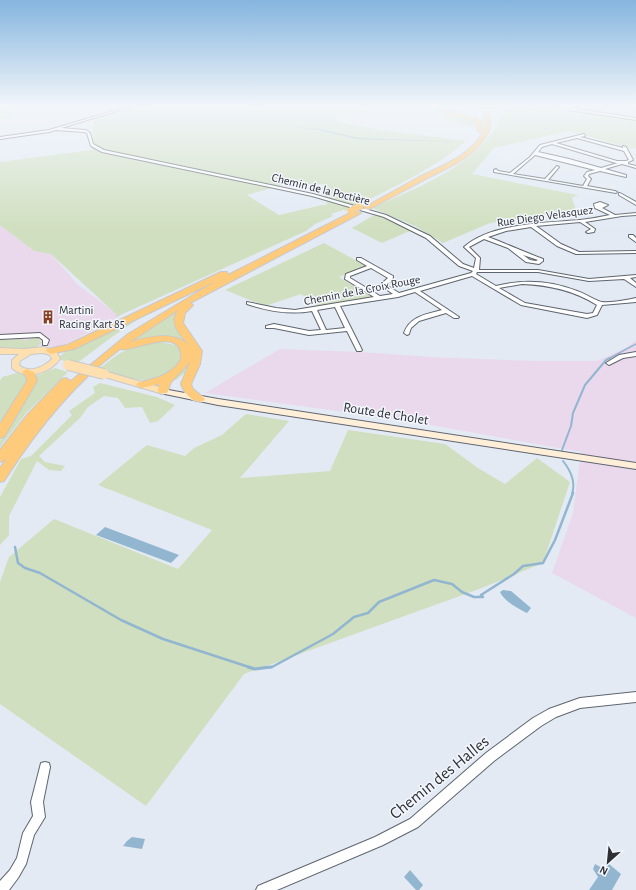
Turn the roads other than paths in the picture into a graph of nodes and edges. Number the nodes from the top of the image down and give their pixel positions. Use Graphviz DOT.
graph roads {
  1 [pos="95,147"];
  2 [pos="468,147"];
  3 [pos="474,147"];
  4 [pos="541,147"];
  5 [pos="565,147"];
  6 [pos="618,147"];
  7 [pos="536,153"];
  8 [pos="619,162"];
  9 [pos="626,163"];
  10 [pos="557,167"];
  11 [pos="636,167"];
  12 [pos="496,170"];
  13 [pos="599,170"];
  14 [pos="511,174"];
  15 [pos="546,180"];
  16 [pos="586,186"];
  17 [pos="636,204"];
  18 [pos="599,208"];
  19 [pos="359,209"];
  20 [pos="636,214"];
  21 [pos="613,215"];
  22 [pos="581,221"];
  23 [pos="533,226"];
  24 [pos="588,232"];
  25 [pos="631,236"];
  26 [pos="484,237"];
  27 [pos="636,241"];
  28 [pos="517,252"];
  29 [pos="636,252"];
  30 [pos="359,259"];
  31 [pos="247,264"];
  32 [pos="371,266"];
  33 [pos="474,272"];
  34 [pos="625,276"];
  35 [pos="636,276"];
  36 [pos="636,285"];
  37 [pos="496,287"];
  38 [pos="211,288"];
  39 [pos="417,291"];
  40 [pos="398,295"];
  41 [pos="379,298"];
  42 [pos="636,300"];
  43 [pos="249,303"];
  44 [pos="600,304"];
  45 [pos="337,306"];
  46 [pos="314,309"];
  47 [pos="446,311"];
  48 [pos="456,317"];
  49 [pos="268,327"];
  50 [pos="349,329"];
  51 [pos="324,331"];
  52 [pos="407,333"];
  53 [pos="0,337"];
  54 [pos="359,350"];
  55 [pos="1,351"];
  56 [pos="32,351"];
  57 [pos="50,351"];
  58 [pos="636,354"];
  59 [pos="17,359"];
  60 [pos="609,363"];
  61 [pos="67,366"];
  62 [pos="94,366"];
  63 [pos="47,367"];
  64 [pos="27,372"];
  65 [pos="172,374"];
  66 [pos="188,376"];
  67 [pos="137,384"];
  68 [pos="163,391"];
  69 [pos="199,399"];
  70 [pos="0,434"];
  71 [pos="0,458"];
  72 [pos="636,466"];
  73 [pos="0,478"];
  74 [pos="636,696"];
  75 [pos="45,767"];
  76 [pos="1,890"];
  77 [pos="262,890"];
  1 -- 33 [label="street, Chemin de la Poctière"];
  2 -- 19 [label="highway"];
  3 -- 19 [label="highway"];
  4 -- 7 [label="street"];
  5 -- 8 [label="street"];
  6 -- 9 [label="street"];
  7 -- 13 [label="street"];
  7 -- 14 [label="street"];
  8 -- 9 [label="street"];
  8 -- 13 [label="street"];
  9 -- 11 [label="street"];
  10 -- 15 [label="street"];
  12 -- 14 [label="street"];
  13 -- 13 [label="street"];
  13 -- 16 [label="street"];
  14 -- 15 [label="street"];
  15 -- 16 [label="street"];
  16 -- 17 [label="street"];
  18 -- 21 [label="street"];
  19 -- 31 [label="highway"];
  19 -- 38 [label="highway"];
  20 -- 21 [label="street, Rue Diego Velasquez"];
  21 -- 22 [label="street, Rue Diego Velasquez"];
  22 -- 23 [label="street, Rue Diego Velasquez"];
  22 -- 24 [label="street"];
  23 -- 26 [label="street, Rue Diego Velasquez"];
  23 -- 29 [label="street"];
  25 -- 27 [label="street"];
  26 -- 28 [label="street"];
  26 -- 33 [label="street, Rue Diego Velasquez"];
  30 -- 32 [label="street"];
  31 -- 57 [label="highway"];
  31 -- 71 [label="highway"];
  32 -- 40 [label="street"];
  32 -- 41 [label="street"];
  33 -- 34 [label="street"];
  33 -- 37 [label="street"];
  33 -- 39 [label="street, Chemin de la Croix Rouge"];
  34 -- 35 [label="street"];
  34 -- 36 [label="street"];
  37 -- 44 [label="street"];
  37 -- 44 [label="street"];
  38 -- 62 [label="highway"];
  38 -- 66 [label="highway"];
  39 -- 40 [label="street, Chemin de la Croix Rouge"];
  39 -- 47 [label="street"];
  40 -- 41 [label="street, Chemin de la Croix Rouge"];
  41 -- 45 [label="street, Chemin de la Croix Rouge"];
  42 -- 44 [label="street"];
  43 -- 46 [label="street, Chemin de la Croix Rouge"];
  45 -- 46 [label="street, Chemin de la Croix Rouge"];
  45 -- 50 [label="street"];
  46 -- 51 [label="street"];
  47 -- 48 [label="street"];
  47 -- 52 [label="street"];
  49 -- 51 [label="street"];
  50 -- 51 [label="street"];
  50 -- 54 [label="street"];
  53 -- 57 [label="street"];
  55 -- 56 [label="main road"];
  55 -- 59 [label="main road"];
  56 -- 57 [label="main road"];
  56 -- 59 [label="main road"];
  57 -- 61 [label="main road, Route de Cholet"];
  57 -- 63 [label="main road"];
  58 -- 60 [label="street"];
  59 -- 64 [label="main road"];
  61 -- 63 [label="main road, Route de Cholet"];
  61 -- 67 [label="main road, Route de Cholet"];
  62 -- 65 [label="highway"];
  62 -- 73 [label="highway"];
  63 -- 64 [label="main road"];
  64 -- 70 [label="highway"];
  65 -- 67 [label="highway"];
  65 -- 68 [label="highway"];
  66 -- 68 [label="highway"];
  66 -- 69 [label="highway"];
  67 -- 68 [label="main road, Route de Cholet"];
  68 -- 69 [label="main road, Route de Cholet"];
  69 -- 72 [label="main road, Route de Cholet"];
  74 -- 77 [label="street, Chemin des Halles"];
  75 -- 76 [label="street"];
}
